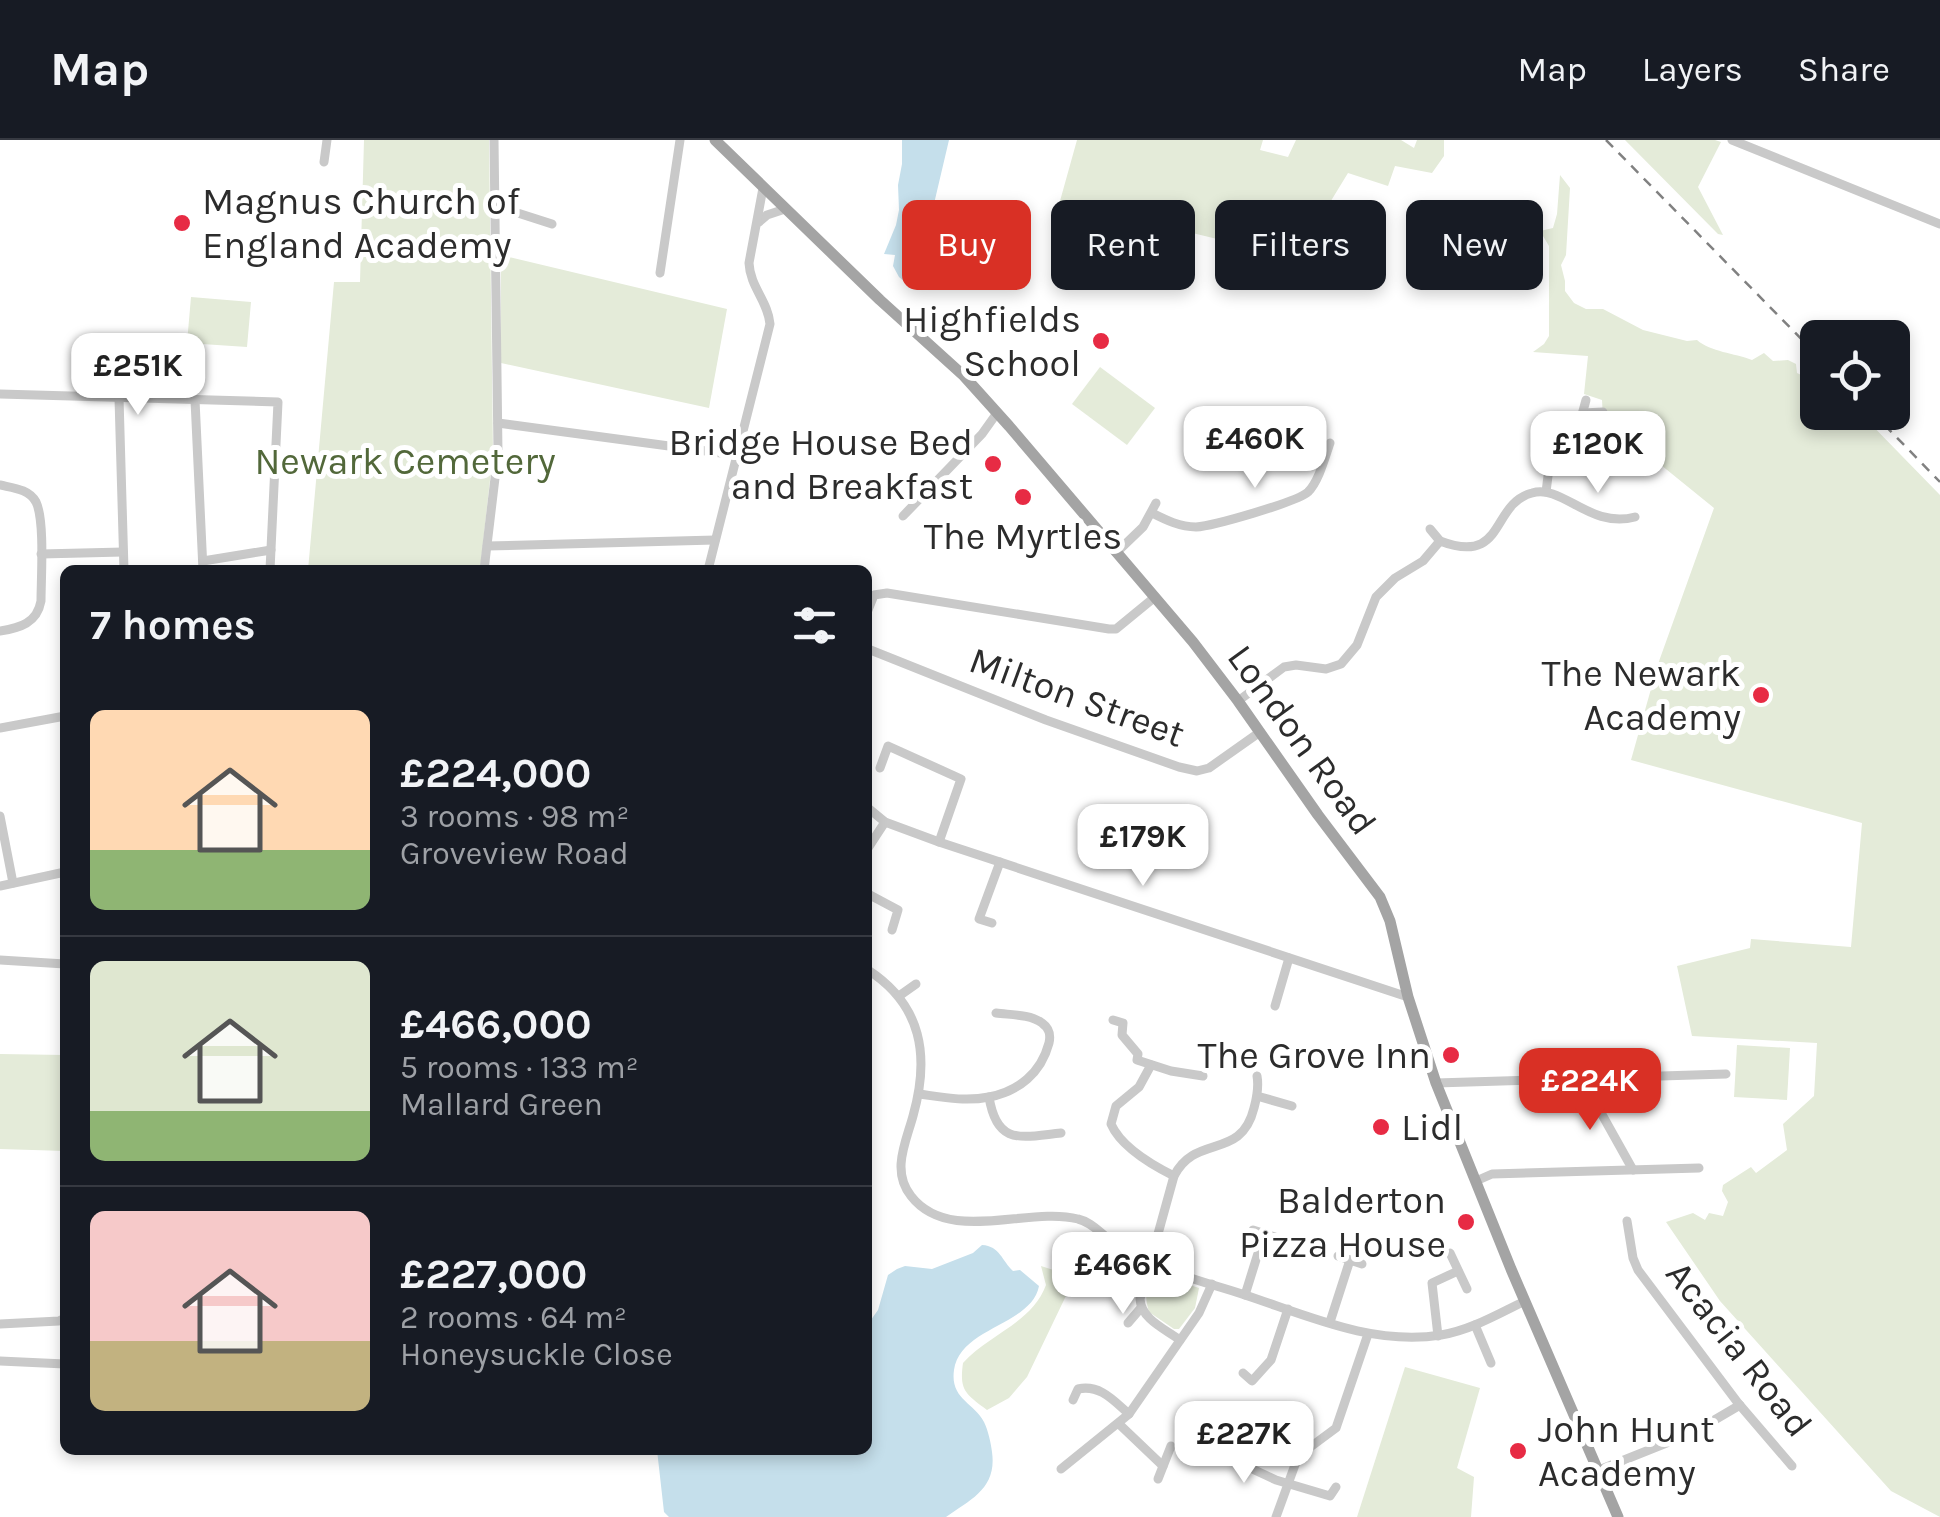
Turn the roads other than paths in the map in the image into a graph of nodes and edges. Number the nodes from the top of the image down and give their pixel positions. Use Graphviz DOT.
graph roads {
  1 [pos="327,140"];
  2 [pos="494,140"];
  3 [pos="680,140"];
  4 [pos="1732,140"];
  5 [pos="722,142"];
  6 [pos="324,162"];
  7 [pos="764,188"];
  8 [pos="496,206"];
  9 [pos="786,210"];
  10 [pos="552,224"];
  11 [pos="758,224"];
  12 [pos="1940,224"];
  13 [pos="660,274"];
  14 [pos="0,394"];
  15 [pos="119,398"];
  16 [pos="195,400"];
  17 [pos="1586,400"];
  18 [pos="1603,412"];
  19 [pos="997,413"];
  20 [pos="1583,413"];
  21 [pos="498,423"];
  22 [pos="1330,442"];
  23 [pos="736,456"];
  24 [pos="0,485"];
  25 [pos="1546,492"];
  26 [pos="904,516"];
  27 [pos="1635,517"];
  28 [pos="1430,529"];
  29 [pos="715,540"];
  30 [pos="1440,541"];
  31 [pos="487,546"];
  32 [pos="271,550"];
  33 [pos="123,552"];
  34 [pos="1116,552"];
  35 [pos="41,554"];
  36 [pos="124,565"];
  37 [pos="203,565"];
  38 [pos="207,565"];
  39 [pos="270,565"];
  40 [pos="485,565"];
  41 [pos="709,565"];
  42 [pos="1155,597"];
  43 [pos="872,600"];
  44 [pos="0,631"];
  45 [pos="872,651"];
  46 [pos="1238,700"];
  47 [pos="60,717"];
  48 [pos="0,728"];
  49 [pos="1260,732"];
  50 [pos="880,768"];
  51 [pos="961,778"];
  52 [pos="972,782"];
  53 [pos="872,811"];
  54 [pos="0,816"];
  55 [pos="885,822"];
  56 [pos="872,842"];
  57 [pos="939,842"];
  58 [pos="1000,862"];
  59 [pos="60,873"];
  60 [pos="13,884"];
  61 [pos="0,886"];
  62 [pos="872,896"];
  63 [pos="992,924"];
  64 [pos="892,930"];
  65 [pos="1289,958"];
  66 [pos="0,960"];
  67 [pos="60,964"];
  68 [pos="872,972"];
  69 [pos="916,984"];
  70 [pos="899,996"];
  71 [pos="1408,997"];
  72 [pos="1274,1006"];
  73 [pos="996,1012"];
  74 [pos="1113,1020"];
  75 [pos="1151,1065"];
  76 [pos="1726,1074"];
  77 [pos="1203,1076"];
  78 [pos="1257,1076"];
  79 [pos="1582,1078"];
  80 [pos="1436,1082"];
  81 [pos="918,1094"];
  82 [pos="1257,1096"];
  83 [pos="989,1097"];
  84 [pos="1292,1106"];
  85 [pos="1057,1136"];
  86 [pos="1700,1168"];
  87 [pos="1633,1170"];
  88 [pos="1174,1176"];
  89 [pos="1476,1180"];
  90 [pos="1627,1221"];
  91 [pos="1276,1237"];
  92 [pos="1450,1253"];
  93 [pos="1338,1256"];
  94 [pos="1350,1260"];
  95 [pos="1149,1263"];
  96 [pos="1362,1264"];
  97 [pos="1458,1270"];
  98 [pos="1212,1284"];
  99 [pos="1467,1289"];
  100 [pos="1245,1295"];
  101 [pos="1525,1302"];
  102 [pos="1140,1309"];
  103 [pos="1288,1309"];
  104 [pos="60,1320"];
  105 [pos="1330,1322"];
  106 [pos="1128,1323"];
  107 [pos="0,1324"];
  108 [pos="1475,1325"];
  109 [pos="1368,1334"];
  110 [pos="1438,1336"];
  111 [pos="1180,1340"];
  112 [pos="0,1361"];
  113 [pos="1491,1363"];
  114 [pos="60,1364"];
  115 [pos="1242,1373"];
  116 [pos="1071,1378"];
  117 [pos="1078,1388"];
  118 [pos="1073,1400"];
  119 [pos="1740,1405"];
  120 [pos="1129,1414"];
  121 [pos="1119,1424"];
  122 [pos="1171,1446"];
  123 [pos="1244,1465"];
  124 [pos="1163,1466"];
  125 [pos="1792,1466"];
  126 [pos="1061,1468"];
  127 [pos="1598,1470"];
  128 [pos="1158,1479"];
  129 [pos="1287,1483"];
  130 [pos="1332,1496"];
  131 [pos="1276,1517"];
  132 [pos="1618,1517"];
  1 -- 6 [label="street"];
  2 -- 8 [label="street"];
  3 -- 13 [label="street"];
  4 -- 12 [label="street"];
  5 -- 7 [label="main road, London Road"];
  7 -- 9 [label="main road, London Road"];
  7 -- 11 [label="street"];
  8 -- 10 [label="street"];
  8 -- 21 [label="street"];
  9 -- 11 [label="street"];
  9 -- 19 [label="main road, London Road"];
  11 -- 23 [label="street"];
  14 -- 15 [label="street"];
  15 -- 16 [label="street"];
  15 -- 33 [label="street"];
  16 -- 32 [label="street"];
  16 -- 37 [label="street"];
  17 -- 20 [label="street"];
  18 -- 20 [label="street"];
  19 -- 26 [label="street"];
  19 -- 34 [label="main road, London Road"];
  20 -- 25 [label="street"];
  21 -- 23 [label="street"];
  21 -- 31 [label="street"];
  22 -- 34 [label="street"];
  23 -- 29 [label="street"];
  24 -- 35 [label="street"];
  25 -- 27 [label="street"];
  25 -- 30 [label="street"];
  28 -- 30 [label="street"];
  29 -- 31 [label="street"];
  29 -- 41 [label="street"];
  30 -- 46 [label="street"];
  31 -- 40 [label="street"];
  32 -- 38 [label="street"];
  32 -- 39 [label="street"];
  33 -- 35 [label="street"];
  33 -- 36 [label="street"];
  34 -- 42 [label="main road, London Road"];
  35 -- 44 [label="street"];
  42 -- 43 [label="street"];
  42 -- 46 [label="main road, London Road"];
  45 -- 49 [label="street, Milton Street"];
  46 -- 49 [label="main road, London Road"];
  47 -- 48 [label="street"];
  49 -- 71 [label="main road, London Road"];
  50 -- 51 [label="street"];
  51 -- 52 [label="street"];
  51 -- 57 [label="street"];
  53 -- 55 [label="street"];
  54 -- 60 [label="street"];
  55 -- 56 [label="street"];
  55 -- 57 [label="street"];
  57 -- 58 [label="street"];
  58 -- 63 [label="street"];
  58 -- 65 [label="street"];
  59 -- 60 [label="street"];
  60 -- 61 [label="street"];
  62 -- 64 [label="street"];
  65 -- 71 [label="street"];
  65 -- 72 [label="street"];
  66 -- 67 [label="street"];
  68 -- 70 [label="street"];
  69 -- 70 [label="street"];
  70 -- 81 [label="street"];
  71 -- 80 [label="main road, London Road"];
  73 -- 83 [label="street"];
  74 -- 75 [label="street"];
  75 -- 77 [label="street"];
  75 -- 88 [label="street"];
  76 -- 79 [label="street"];
  78 -- 82 [label="street"];
  79 -- 80 [label="street"];
  79 -- 87 [label="street"];
  80 -- 89 [label="main road, London Road"];
  81 -- 83 [label="street"];
  81 -- 95 [label="street"];
  82 -- 84 [label="street"];
  82 -- 88 [label="street"];
  83 -- 85 [label="street"];
  86 -- 87 [label="street"];
  87 -- 89 [label="street"];
  88 -- 95 [label="street"];
  89 -- 101 [label="main road, London Road"];
  90 -- 119 [label="street, Acacia Road"];
  91 -- 100 [label="street"];
  92 -- 97 [label="street"];
  93 -- 94 [label="street"];
  94 -- 96 [label="street"];
  94 -- 105 [label="street"];
  95 -- 98 [label="street"];
  95 -- 102 [label="street"];
  97 -- 99 [label="street"];
  97 -- 110 [label="street"];
  98 -- 100 [label="street"];
  98 -- 111 [label="street"];
  100 -- 103 [label="street"];
  101 -- 108 [label="street"];
  101 -- 127 [label="main road, London Road"];
  102 -- 106 [label="street"];
  102 -- 111 [label="street"];
  103 -- 105 [label="street"];
  103 -- 115 [label="street"];
  104 -- 107 [label="street"];
  105 -- 109 [label="street"];
  108 -- 110 [label="street"];
  108 -- 113 [label="street"];
  109 -- 110 [label="street"];
  109 -- 129 [label="street"];
  111 -- 120 [label="street"];
  112 -- 114 [label="street"];
  116 -- 117 [label="street"];
  117 -- 118 [label="street"];
  117 -- 120 [label="street"];
  119 -- 125 [label="street, Acacia Road"];
  119 -- 127 [label="street"];
  120 -- 121 [label="street"];
  121 -- 124 [label="street"];
  121 -- 126 [label="street"];
  122 -- 124 [label="street"];
  123 -- 129 [label="street"];
  124 -- 128 [label="street"];
  127 -- 132 [label="main road, London Road"];
  129 -- 130 [label="street"];
  129 -- 131 [label="street"];
}
